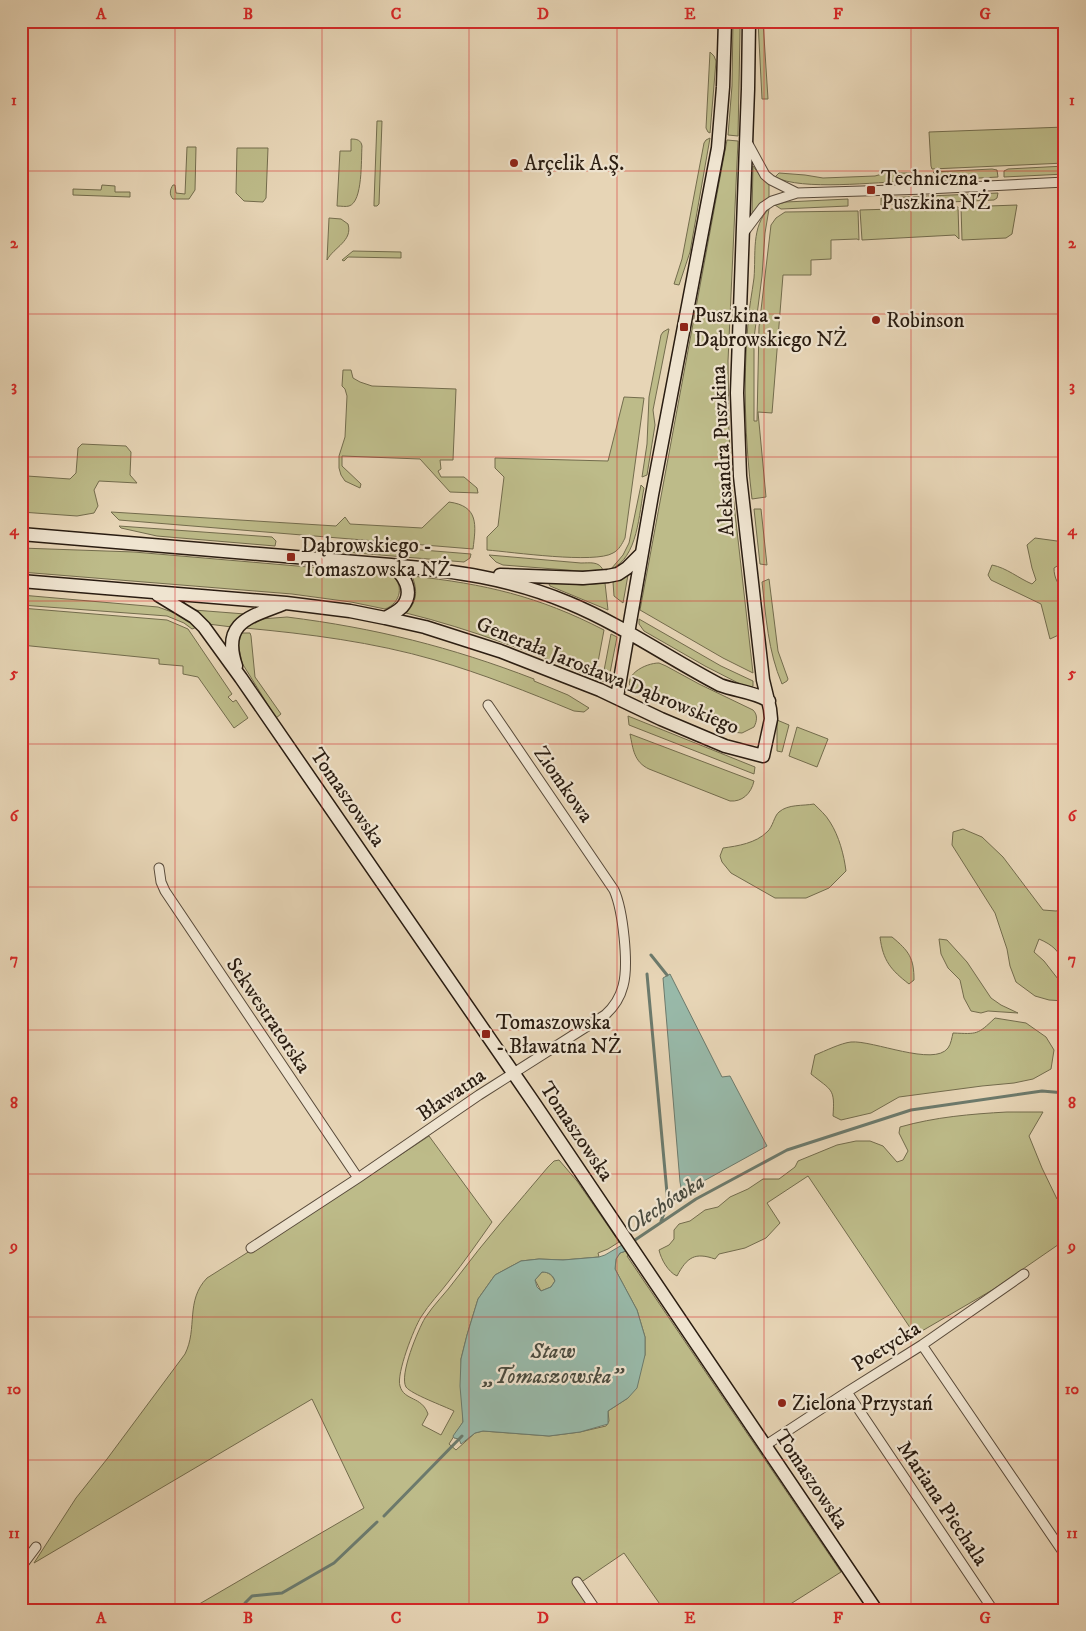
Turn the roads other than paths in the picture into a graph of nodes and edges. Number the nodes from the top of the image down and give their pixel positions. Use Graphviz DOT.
graph roads {
  1 [pos="725,21"];
  2 [pos="749,21"];
  3 [pos="746,140"];
  4 [pos="1065,182"];
  5 [pos="798,193"];
  6 [pos="742,235"];
  7 [pos="21,534"];
  8 [pos="642,553"];
  9 [pos="391,565"];
  10 [pos="476,575"];
  11 [pos="21,580"];
  12 [pos="154,592"];
  13 [pos="286,603"];
  14 [pos="385,618"];
  15 [pos="627,632"];
  16 [pos="242,678"];
  17 [pos="617,697"];
  18 [pos="769,701"];
  19 [pos="488,705"];
  20 [pos="763,756"];
  21 [pos="159,868"];
  22 [pos="611,883"];
  23 [pos="513,1074"];
  24 [pos="358,1178"];
  25 [pos="251,1248"];
  26 [pos="1024,1274"];
  27 [pos="922,1346"];
  28 [pos="847,1392"];
  29 [pos="766,1445"];
  30 [pos="36,1547"];
  31 [pos="1065,1555"];
  32 [pos="21,1567"];
  33 [pos="577,1582"];
  34 [pos="596,1610"];
  35 [pos="876,1610"];
  36 [pos="993,1610"];
  1 -- 8 [label="main road, Aleksandra Puszkina"];
  2 -- 3 [label="main road, Aleksandra Puszkina"];
  3 -- 5 [label="street"];
  3 -- 6 [label="main road, Aleksandra Puszkina"];
  4 -- 5 [label="street"];
  5 -- 6 [label="street"];
  6 -- 18 [label="main road, Aleksandra Puszkina"];
  7 -- 9 [label="main road, Generała Jarosława Dąbrowskiego"];
  8 -- 10 [label="main road, Generała Jarosława Dąbrowskiego"];
  8 -- 15 [label="main road, Aleksandra Puszkina"];
  9 -- 10 [label="main road, Generała Jarosława Dąbrowskiego"];
  9 -- 14 [label="main road"];
  10 -- 15 [label="main road, Generała Jarosława Dąbrowskiego"];
  11 -- 12 [label="main road, Generała Jarosława Dąbrowskiego"];
  12 -- 13 [label="main road, Generała Jarosława Dąbrowskiego"];
  12 -- 16 [label="main road, Tomaszowska"];
  13 -- 14 [label="main road, Generała Jarosława Dąbrowskiego"];
  13 -- 16 [label="main road, Tomaszowska"];
  14 -- 17 [label="main road, Generała Jarosława Dąbrowskiego"];
  15 -- 17 [label="main road, Aleksandra Puszkina"];
  15 -- 18 [label="main road, Generała Jarosława Dąbrowskiego"];
  16 -- 23 [label="main road, Tomaszowska"];
  17 -- 20 [label="main road, Generała Jarosława Dąbrowskiego"];
  18 -- 20 [label="main road, Aleksandra Puszkina"];
  19 -- 22 [label="street, Ziomkowa"];
  21 -- 24 [label="street, Sekwestratorska"];
  22 -- 23 [label="street, Bławatna"];
  23 -- 24 [label="street, Bławatna"];
  23 -- 29 [label="main road, Tomaszowska"];
  24 -- 25 [label="street, Bławatna"];
  26 -- 27 [label="street, Poetycka"];
  27 -- 28 [label="street, Poetycka"];
  27 -- 31 [label="street"];
  28 -- 29 [label="street, Poetycka"];
  28 -- 36 [label="street, Mariana Piechala"];
  29 -- 35 [label="main road, Tomaszowska"];
  30 -- 32 [label="street"];
  33 -- 34 [label="street"];
}
